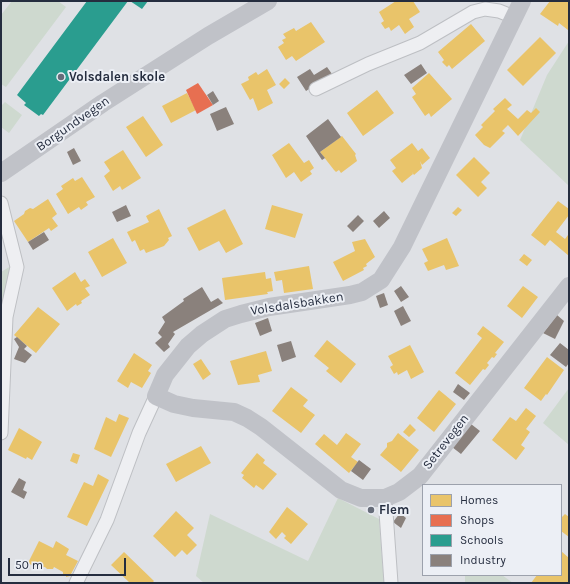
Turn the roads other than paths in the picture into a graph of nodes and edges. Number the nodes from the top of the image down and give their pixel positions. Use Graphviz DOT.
graph roads {
  1 [pos="268,1"];
  2 [pos="522,1"];
  3 [pos="514,17"];
  4 [pos="316,89"];
  5 [pos="1,174"];
  6 [pos="1,203"];
  7 [pos="569,286"];
  8 [pos="156,396"];
  9 [pos="1,433"];
  10 [pos="385,498"];
  11 [pos="76,583"];
  12 [pos="391,583"];
  1 -- 5 [label="street, Borgundvegen"];
  2 -- 3 [label="street, Volsdalsbakken"];
  3 -- 4 [label="street"];
  3 -- 8 [label="street, Volsdalsbakken"];
  6 -- 9 [label="street"];
  7 -- 10 [label="street, Setrevegen"];
  8 -- 10 [label="street, Setrevegen"];
  8 -- 11 [label="street, Volsdalsbakken"];
  10 -- 12 [label="street"];
}
